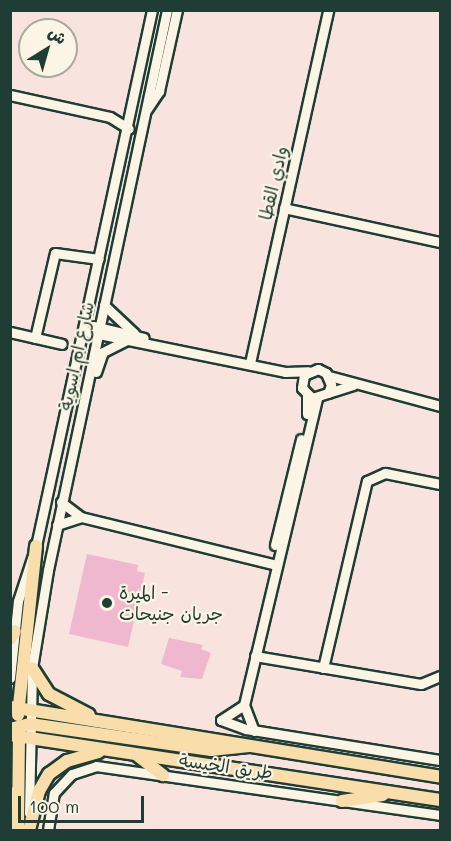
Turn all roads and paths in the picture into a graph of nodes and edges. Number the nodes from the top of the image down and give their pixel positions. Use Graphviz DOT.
graph roads {
  1 [pos="152,10"];
  2 [pos="167,10"];
  3 [pos="177,10"];
  4 [pos="328,10"];
  5 [pos="10,95"];
  6 [pos="133,108"];
  7 [pos="146,111"];
  8 [pos="110,117"];
  9 [pos="129,129"];
  10 [pos="285,208"];
  11 [pos="441,242"];
  12 [pos="100,257"];
  13 [pos="104,305"];
  14 [pos="85,328"];
  15 [pos="98,331"];
  16 [pos="10,332"];
  17 [pos="35,338"];
  18 [pos="133,338"];
  19 [pos="62,344"];
  20 [pos="250,363"];
  21 [pos="308,371"];
  22 [pos="285,372"];
  23 [pos="329,376"];
  24 [pos="301,385"];
  25 [pos="353,385"];
  26 [pos="328,393"];
  27 [pos="84,395"];
  28 [pos="307,396"];
  29 [pos="317,399"];
  30 [pos="441,405"];
  31 [pos="441,484"];
  32 [pos="61,502"];
  33 [pos="81,517"];
  34 [pos="57,525"];
  35 [pos="36,546"];
  36 [pos="275,562"];
  37 [pos="13,635"];
  38 [pos="255,656"];
  39 [pos="32,668"];
  40 [pos="323,668"];
  41 [pos="441,676"];
  42 [pos="10,678"];
  43 [pos="244,705"];
  44 [pos="98,720"];
  45 [pos="18,722"];
  46 [pos="254,731"];
  47 [pos="250,745"];
  48 [pos="106,750"];
  49 [pos="136,754"];
  50 [pos="441,760"];
  51 [pos="163,775"];
  52 [pos="441,777"];
  53 [pos="10,791"];
  54 [pos="395,794"];
  55 [pos="11,797"];
  56 [pos="441,800"];
  57 [pos="342,801"];
  58 [pos="441,815"];
  59 [pos="11,831"];
  60 [pos="18,831"];
  61 [pos="29,831"];
  62 [pos="48,831"];
  1 -- 6 [label="street, شارع ام اسوية"];
  2 -- 7 [label="street, شارع ام اسوية"];
  3 -- 7 [label="street"];
  4 -- 10 [label="street, وادي القطا"];
  5 -- 8 [label="street"];
  6 -- 8 [label="street"];
  6 -- 9 [label="street, شارع ام اسوية"];
  7 -- 13 [label="street, شارع ام اسوية"];
  8 -- 9 [label="street"];
  9 -- 12 [label="street, شارع ام اسوية"];
  10 -- 11 [label="street"];
  10 -- 20 [label="street, وادي القطا"];
  12 -- 14 [label="street, شارع ام اسوية"];
  12 -- 17 [label="street"];
  13 -- 15 [label="street, شارع ام اسوية"];
  13 -- 18 [label="street"];
  14 -- 15 [label="street"];
  14 -- 35 [label="street, شارع ام اسوية"];
  15 -- 18 [label="street"];
  15 -- 27 [label="street, شارع ام اسوية"];
  16 -- 17 [label="street"];
  17 -- 19 [label="street"];
  18 -- 20 [label="street"];
  18 -- 27 [label="street"];
  20 -- 22 [label="street"];
  21 -- 22 [label="street"];
  21 -- 23 [label="street"];
  21 -- 24 [label="street"];
  22 -- 24 [label="street"];
  23 -- 25 [label="street"];
  23 -- 26 [label="street"];
  24 -- 28 [label="street"];
  25 -- 26 [label="street"];
  25 -- 30 [label="street"];
  26 -- 29 [label="street"];
  27 -- 32 [label="street, شارع ام اسوية"];
  28 -- 29 [label="street"];
  28 -- 36 [label="street"];
  29 -- 36 [label="street"];
  31 -- 40 [label="street"];
  32 -- 33 [label="street"];
  32 -- 34 [label="street, شارع ام اسوية"];
  33 -- 34 [label="street"];
  33 -- 36 [label="street"];
  34 -- 39 [label="street, شارع ام اسوية"];
  35 -- 37 [label="street, شارع ام اسوية"];
  35 -- 45 [label="main road"];
  36 -- 38 [label="street"];
  37 -- 42 [label="street, شارع ام اسوية"];
  38 -- 40 [label="street"];
  38 -- 43 [label="street"];
  39 -- 44 [label="main road"];
  39 -- 45 [label="street, شارع ام اسوية"];
  40 -- 41 [label="street"];
  43 -- 46 [label="street"];
  43 -- 46 [label="street"];
  44 -- 45 [label="main road, طريق الخيسة"];
  44 -- 47 [label="main road, طريق الخيسة"];
  45 -- 47 [label="main road"];
  45 -- 48 [label="main road, طريق الخيسة"];
  45 -- 60 [label="main road"];
  45 -- 61 [label="street, شارع ام اسوية"];
  46 -- 50 [label="street"];
  47 -- 52 [label="main road, طريق الخيسة"];
  48 -- 49 [label="main road, طريق الخيسة"];
  48 -- 61 [label="main road"];
  49 -- 51 [label="main road"];
  49 -- 54 [label="main road, طريق الخيسة"];
  51 -- 57 [label="street, طريق الخيسة"];
  51 -- 62 [label="street, طريق الخيسة"];
  53 -- 55 [label="street"];
  54 -- 56 [label="main road, طريق الخيسة"];
  54 -- 57 [label="main road"];
  55 -- 59 [label="street"];
  57 -- 58 [label="street, طريق الخيسة"];
}
